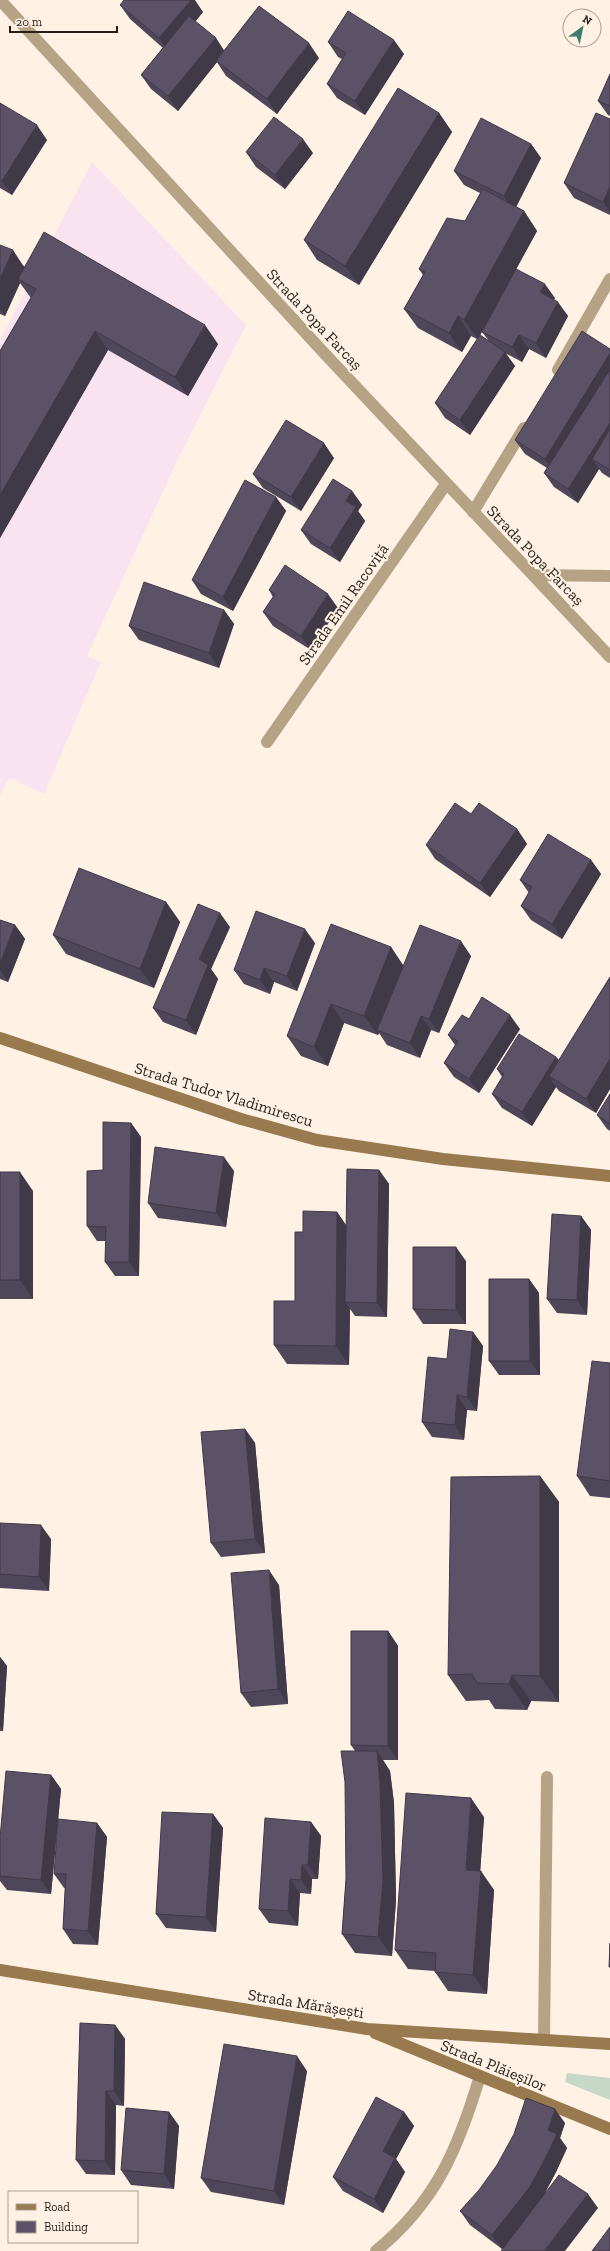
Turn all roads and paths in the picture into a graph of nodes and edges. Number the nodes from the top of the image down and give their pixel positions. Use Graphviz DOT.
graph roads {
  1 [pos="0,0"];
  2 [pos="610,280"];
  3 [pos="553,379"];
  4 [pos="530,419"];
  5 [pos="446,484"];
  6 [pos="474,512"];
  7 [pos="534,575"];
  8 [pos="610,576"];
  9 [pos="610,656"];
  10 [pos="267,742"];
  11 [pos="0,1038"];
  12 [pos="610,1176"];
  13 [pos="547,1777"];
  14 [pos="0,1970"];
  15 [pos="367,2030"];
  16 [pos="544,2040"];
  17 [pos="610,2044"];
  18 [pos="480,2076"];
  19 [pos="610,2129"];
  20 [pos="376,2251"];
  1 -- 5 [label="street, Strada Popa Farcaș"];
  2 -- 3 [label="street"];
  4 -- 6 [label="street"];
  5 -- 6 [label="street, Strada Popa Farcaș"];
  5 -- 10 [label="street, Strada Emil Racoviță"];
  6 -- 7 [label="street, Strada Popa Farcaș"];
  7 -- 8 [label="street"];
  7 -- 9 [label="street, Strada Popa Farcaș"];
  11 -- 12 [label="main road, Strada Tudor Vladimirescu"];
  13 -- 16 [label="street"];
  14 -- 15 [label="main road, Strada Mărășești"];
  15 -- 16 [label="main road, Strada Mărășești"];
  15 -- 18 [label="main road, Strada Plăieșilor"];
  16 -- 17 [label="main road, Strada Mărășești"];
  18 -- 19 [label="main road, Strada Plăieșilor"];
  18 -- 20 [label="street"];
}
